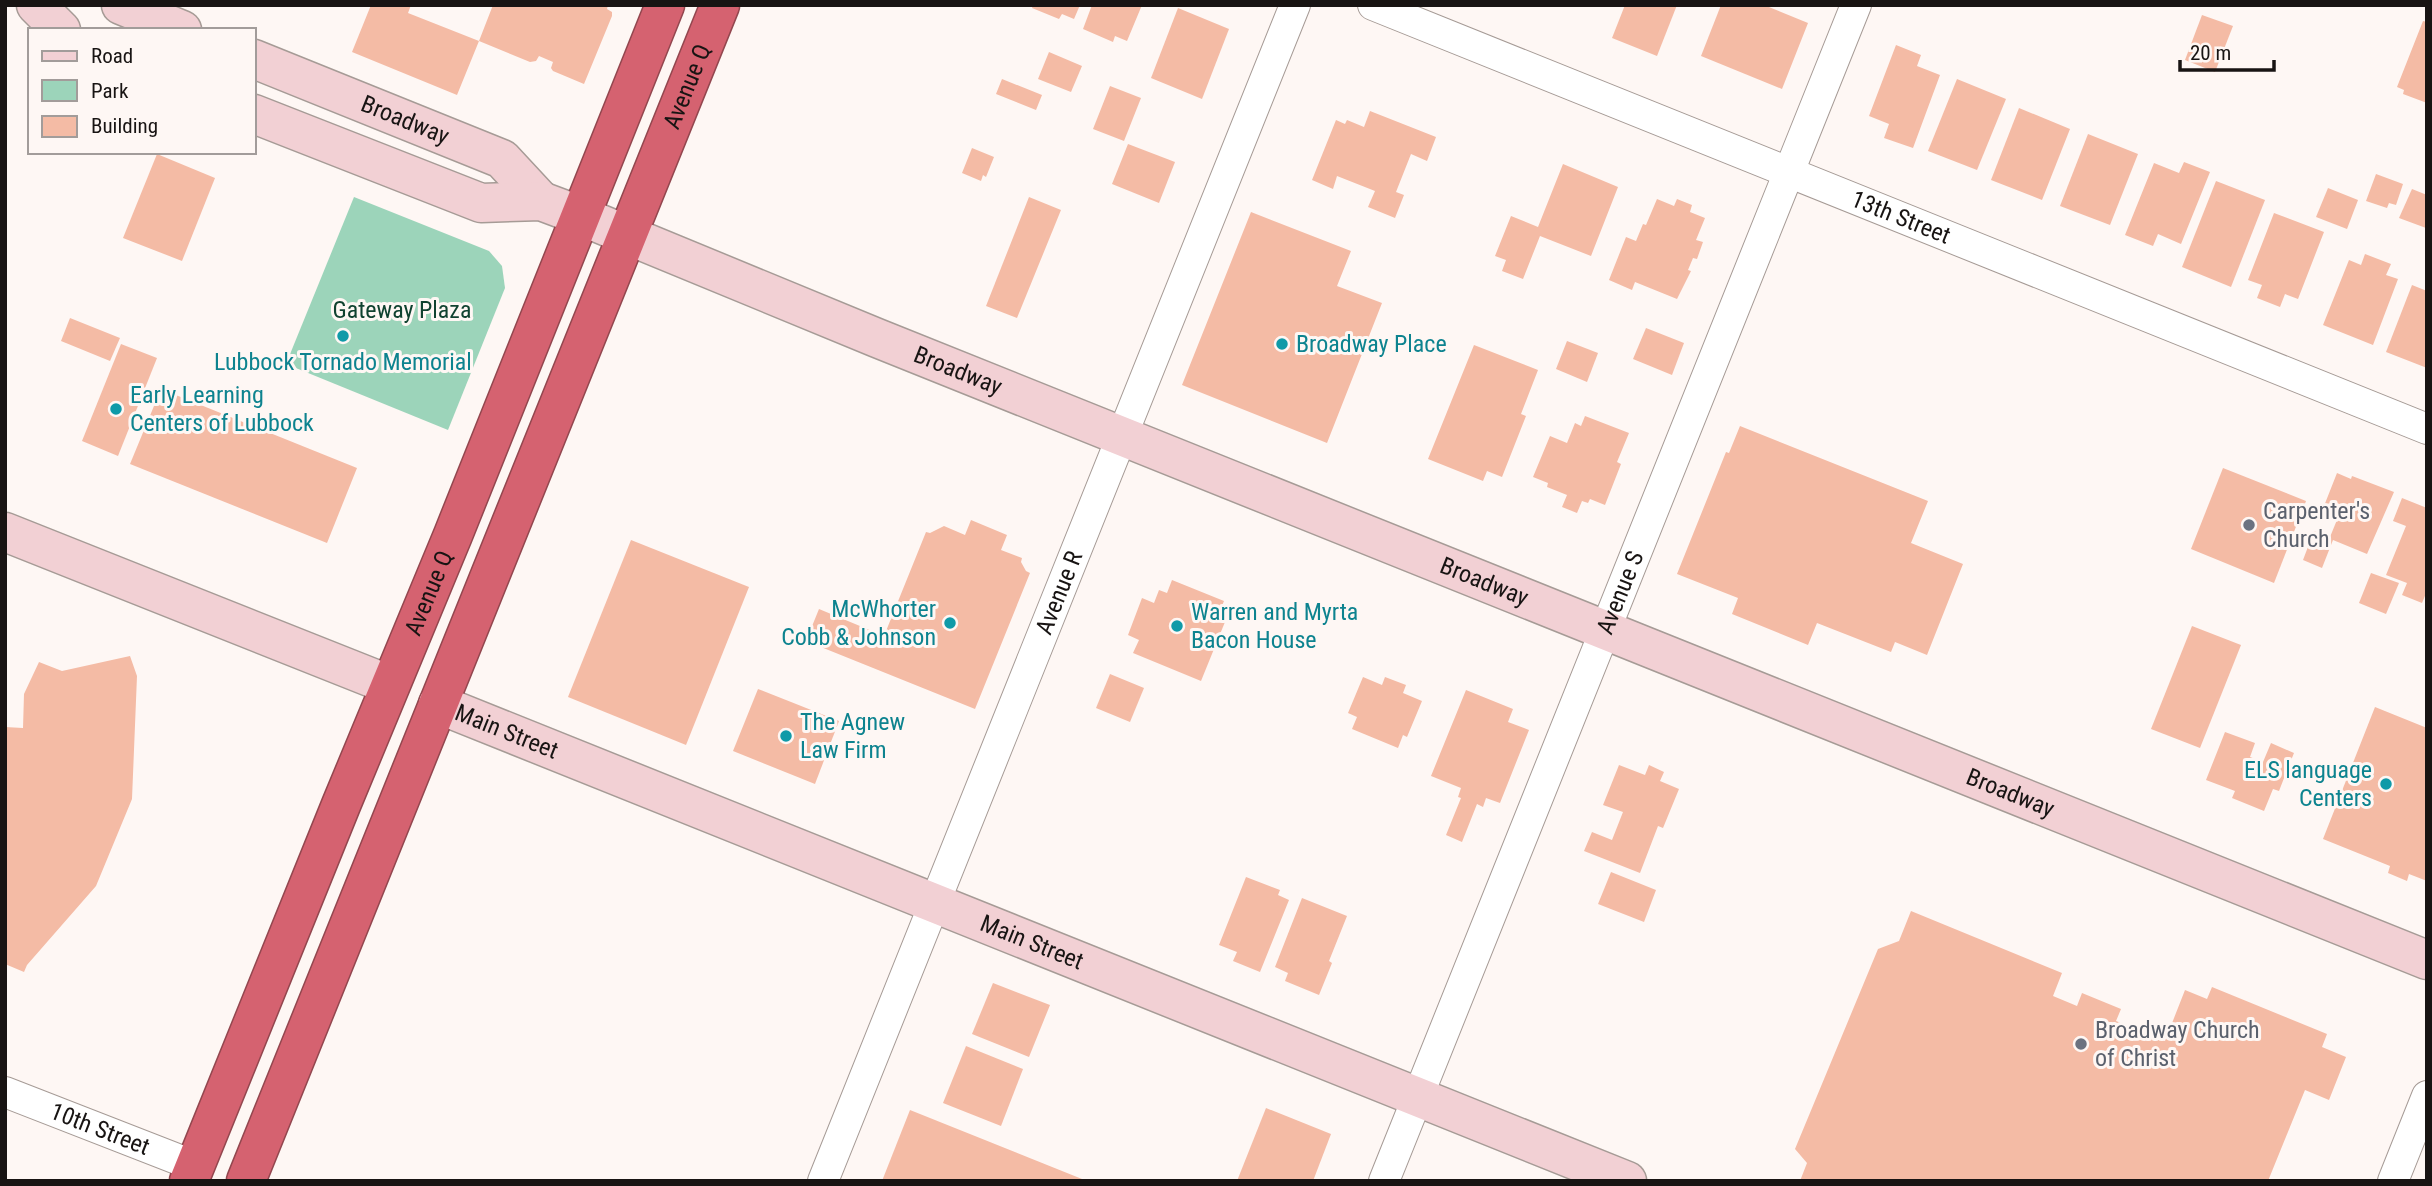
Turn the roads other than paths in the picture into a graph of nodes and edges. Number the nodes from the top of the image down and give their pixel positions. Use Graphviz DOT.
graph roads {
  1 [pos="36,5"];
  2 [pos="121,5"];
  3 [pos="666,5"];
  4 [pos="720,5"];
  5 [pos="1295,5"];
  6 [pos="1373,5"];
  7 [pos="1856,5"];
  8 [pos="59,28"];
  9 [pos="177,28"];
  10 [pos="256,60"];
  11 [pos="256,115"];
  12 [pos="1789,172"];
  13 [pos="541,201"];
  14 [pos="581,216"];
  15 [pos="627,236"];
  16 [pos="2427,429"];
  17 [pos="1123,436"];
  18 [pos="5,532"];
  19 [pos="1606,630"];
  20 [pos="390,685"];
  21 [pos="438,704"];
  22 [pos="935,903"];
  23 [pos="2427,960"];
  24 [pos="266,991"];
  25 [pos="5,1091"];
  26 [pos="2427,1096"];
  27 [pos="1418,1097"];
  28 [pos="197,1176"];
  29 [pos="244,1181"];
  30 [pos="823,1181"];
  31 [pos="1384,1181"];
  32 [pos="1627,1181"];
  33 [pos="2393,1181"];
  1 -- 8 [label="main road"];
  2 -- 9 [label="main road"];
  3 -- 14 [label="highway, Avenue Q"];
  4 -- 15 [label="highway, Avenue Q"];
  5 -- 17 [label="street, Avenue R"];
  6 -- 12 [label="street, 13th Street"];
  7 -- 12 [label="street, Avenue S"];
  10 -- 13 [label="main road, Broadway"];
  11 -- 13 [label="main road, Broadway"];
  12 -- 16 [label="street, 13th Street"];
  12 -- 19 [label="street, Avenue S"];
  13 -- 14 [label="main road, Broadway"];
  14 -- 15 [label="main road, Broadway"];
  14 -- 20 [label="highway, Avenue Q"];
  15 -- 17 [label="main road, Broadway"];
  15 -- 21 [label="highway, Avenue Q"];
  17 -- 19 [label="main road, Broadway"];
  17 -- 22 [label="street, Avenue R"];
  18 -- 20 [label="main road"];
  19 -- 23 [label="main road, Broadway"];
  19 -- 27 [label="street, Avenue S"];
  20 -- 24 [label="highway, Avenue Q"];
  21 -- 22 [label="main road, Main Street"];
  21 -- 29 [label="highway, Avenue Q"];
  22 -- 27 [label="main road, Main Street"];
  22 -- 30 [label="street, Avenue R"];
  24 -- 28 [label="highway, Avenue Q"];
  24 -- 29 [label="highway"];
  25 -- 28 [label="street, 10th Street"];
  26 -- 33 [label="street"];
  27 -- 31 [label="street, Avenue S"];
  27 -- 32 [label="main road, Main Street"];
}
